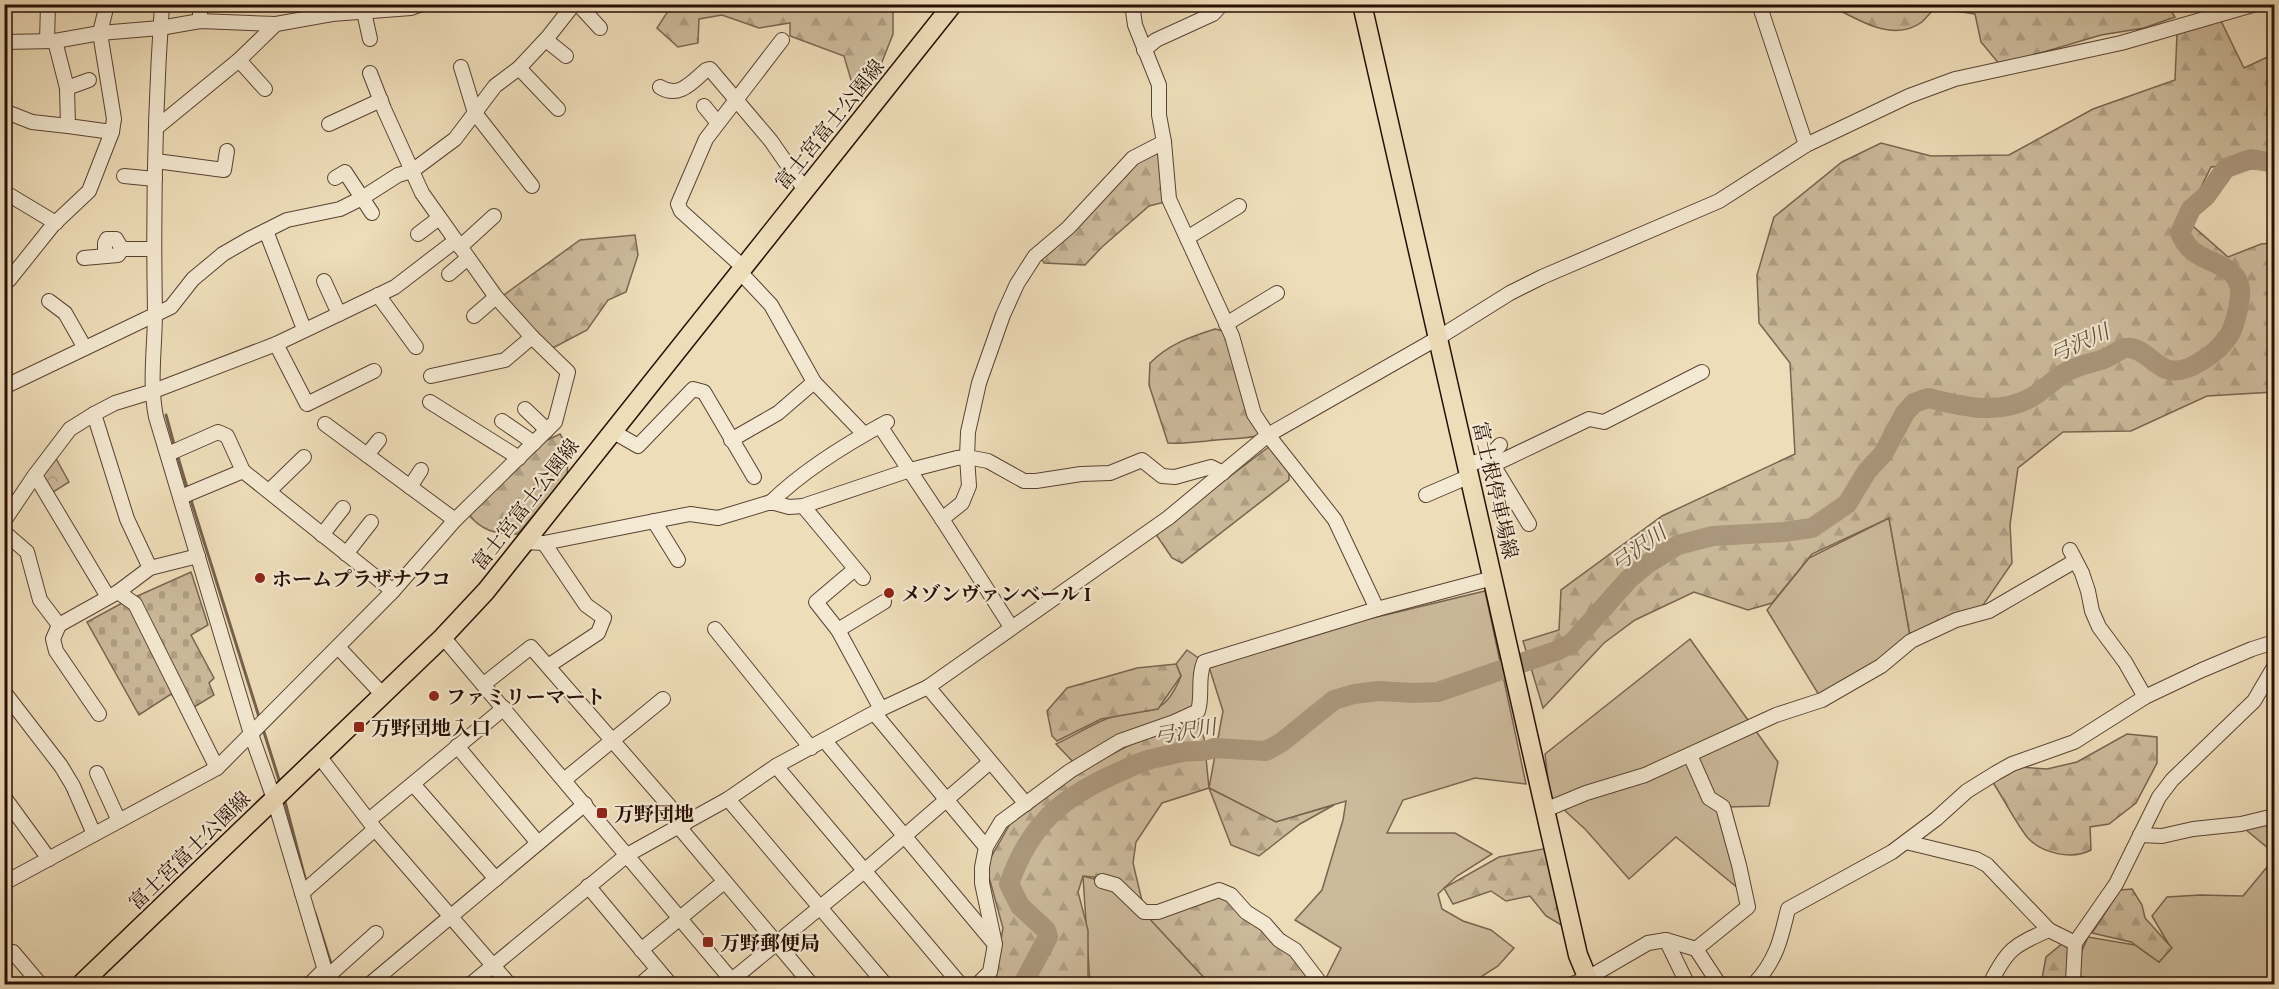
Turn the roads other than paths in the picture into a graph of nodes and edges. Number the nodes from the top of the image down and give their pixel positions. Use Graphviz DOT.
graph roads {
  1 [pos="48,4"];
  2 [pos="107,4"];
  3 [pos="162,4"];
  4 [pos="200,4"];
  5 [pos="422,4"];
  6 [pos="576,4"];
  7 [pos="952,4"];
  8 [pos="1132,4"];
  9 [pos="1222,4"];
  10 [pos="1362,4"];
  11 [pos="1759,4"];
  12 [pos="2256,4"];
  13 [pos="364,12"];
  14 [pos="200,21"];
  15 [pos="276,24"];
  16 [pos="160,28"];
  17 [pos="600,28"];
  18 [pos="100,33"];
  19 [pos="370,39"];
  20 [pos="546,40"];
  21 [pos="782,40"];
  22 [pos="51,41"];
  23 [pos="4,42"];
  24 [pos="1144,50"];
  25 [pos="566,56"];
  26 [pos="239,60"];
  27 [pos="461,67"];
  28 [pos="519,68"];
  29 [pos="370,73"];
  30 [pos="89,80"];
  31 [pos="660,87"];
  32 [pos="67,88"];
  33 [pos="266,90"];
  34 [pos="737,99"];
  35 [pos="381,100"];
  36 [pos="704,106"];
  37 [pos="558,109"];
  38 [pos="4,111"];
  39 [pos="475,112"];
  40 [pos="717,122"];
  41 [pos="329,124"];
  42 [pos="68,126"];
  43 [pos="156,128"];
  44 [pos="112,132"];
  45 [pos="1164,142"];
  46 [pos="1806,145"];
  47 [pos="227,151"];
  48 [pos="156,161"];
  49 [pos="412,171"];
  50 [pos="124,176"];
  51 [pos="335,178"];
  52 [pos="155,179"];
  53 [pos="532,186"];
  54 [pos="805,190"];
  55 [pos="4,195"];
  56 [pos="362,198"];
  57 [pos="1239,206"];
  58 [pos="372,213"];
  59 [pos="494,216"];
  60 [pos="439,218"];
  61 [pos="56,223"];
  62 [pos="266,231"];
  63 [pos="418,234"];
  64 [pos="1187,238"];
  65 [pos="153,249"];
  66 [pos="461,249"];
  67 [pos="84,258"];
  68 [pos="742,269"];
  69 [pos="449,274"];
  70 [pos="9,280"];
  71 [pos="324,280"];
  72 [pos="1277,293"];
  73 [pos="378,295"];
  74 [pos="496,297"];
  75 [pos="49,301"];
  76 [pos="155,314"];
  77 [pos="339,314"];
  78 [pos="474,316"];
  79 [pos="1226,324"];
  80 [pos="304,329"];
  81 [pos="532,337"];
  82 [pos="1438,339"];
  83 [pos="276,344"];
  84 [pos="416,347"];
  85 [pos="85,348"];
  86 [pos="374,371"];
  87 [pos="1701,372"];
  88 [pos="431,376"];
  89 [pos="814,382"];
  90 [pos="4,387"];
  91 [pos="152,393"];
  92 [pos="430,402"];
  93 [pos="525,409"];
  94 [pos="94,414"];
  95 [pos="502,421"];
  96 [pos="325,424"];
  97 [pos="547,430"];
  98 [pos="612,431"];
  99 [pos="864,434"];
  100 [pos="1268,435"];
  101 [pos="379,440"];
  102 [pos="731,440"];
  103 [pos="534,443"];
  104 [pos="1500,445"];
  105 [pos="174,452"];
  106 [pos="367,456"];
  107 [pos="304,457"];
  108 [pos="967,457"];
  109 [pos="519,458"];
  110 [pos="1491,462"];
  111 [pos="421,470"];
  112 [pos="910,470"];
  113 [pos="243,471"];
  114 [pos="1468,471"];
  115 [pos="1223,473"];
  116 [pos="35,475"];
  117 [pos="754,477"];
  118 [pos="410,487"];
  119 [pos="269,491"];
  120 [pos="1426,495"];
  121 [pos="186,496"];
  122 [pos="771,502"];
  123 [pos="803,506"];
  124 [pos="343,508"];
  125 [pos="942,519"];
  126 [pos="455,520"];
  127 [pos="4,521"];
  128 [pos="654,521"];
  129 [pos="371,522"];
  130 [pos="1529,524"];
  131 [pos="4,532"];
  132 [pos="322,535"];
  133 [pos="524,542"];
  134 [pos="544,543"];
  135 [pos="346,554"];
  136 [pos="198,555"];
  137 [pos="678,560"];
  138 [pos="150,568"];
  139 [pos="1493,578"];
  140 [pos="393,591"];
  141 [pos="113,595"];
  142 [pos="884,602"];
  143 [pos="1377,609"];
  144 [pos="59,624"];
  145 [pos="1011,627"];
  146 [pos="715,629"];
  147 [pos="838,630"];
  148 [pos="443,637"];
  149 [pos="2274,642"];
  150 [pos="338,647"];
  151 [pos="548,666"];
  152 [pos="2274,667"];
  153 [pos="484,684"];
  154 [pos="928,687"];
  155 [pos="4,692"];
  156 [pos="383,694"];
  157 [pos="2145,698"];
  158 [pos="663,699"];
  159 [pos="504,708"];
  160 [pos="878,712"];
  161 [pos="99,714"];
  162 [pos="251,734"];
  163 [pos="612,740"];
  164 [pos="825,741"];
  165 [pos="457,746"];
  166 [pos="811,748"];
  167 [pos="1689,755"];
  168 [pos="319,756"];
  169 [pos="990,762"];
  170 [pos="776,766"];
  171 [pos="217,768"];
  172 [pos="97,773"];
  173 [pos="564,780"];
  174 [pos="413,784"];
  175 [pos="280,794"];
  176 [pos="4,796"];
  177 [pos="728,799"];
  178 [pos="947,800"];
  179 [pos="585,804"];
  180 [pos="1026,804"];
  181 [pos="1545,810"];
  182 [pos="2274,816"];
  183 [pos="118,822"];
  184 [pos="372,825"];
  185 [pos="682,826"];
  186 [pos="94,834"];
  187 [pos="2140,835"];
  188 [pos="903,836"];
  189 [pos="1906,842"];
  190 [pos="538,843"];
  191 [pos="986,847"];
  192 [pos="627,855"];
  193 [pos="49,859"];
  194 [pos="863,872"];
  195 [pos="496,879"];
  196 [pos="1102,881"];
  197 [pos="724,882"];
  198 [pos="4,883"];
  199 [pos="588,886"];
  200 [pos="307,889"];
  201 [pos="818,908"];
  202 [pos="452,918"];
  203 [pos="679,918"];
  204 [pos="2049,930"];
  205 [pos="376,933"];
  206 [pos="1666,940"];
  207 [pos="776,943"];
  208 [pos="2075,943"];
  209 [pos="995,944"];
  210 [pos="1696,949"];
  211 [pos="641,950"];
  212 [pos="13,952"];
  213 [pos="493,965"];
  214 [pos="657,970"];
  215 [pos="330,975"];
  216 [pos="731,983"];
  217 [pos="1583,983"];
  218 [pos="2076,983"];
  219 [pos="40,984"];
  220 [pos="81,984"];
  221 [pos="310,984"];
  222 [pos="370,984"];
  223 [pos="471,984"];
  224 [pos="509,984"];
  225 [pos="640,984"];
  226 [pos="670,984"];
  227 [pos="811,984"];
  228 [pos="885,984"];
  229 [pos="960,984"];
  230 [pos="978,984"];
  231 [pos="1321,984"];
  232 [pos="1685,984"];
  233 [pos="1719,984"];
  234 [pos="1754,984"];
  235 [pos="1990,984"];
  1 -- 22 [label="street"];
  2 -- 18 [label="street"];
  3 -- 16 [label="street"];
  4 -- 14 [label="street"];
  5 -- 13 [label="street"];
  6 -- 17 [label="street"];
  6 -- 20 [label="street"];
  7 -- 54 [label="main road, 富士宮富士公園線"];
  8 -- 24 [label="street"];
  9 -- 24 [label="street"];
  10 -- 82 [label="main road, 富士根停車場線"];
  11 -- 46 [label="street"];
  12 -- 46 [label="street"];
  13 -- 15 [label="street"];
  13 -- 19 [label="street"];
  14 -- 15 [label="street"];
  14 -- 16 [label="street"];
  15 -- 26 [label="street"];
  16 -- 18 [label="street"];
  16 -- 43 [label="street"];
  18 -- 22 [label="street"];
  18 -- 44 [label="street"];
  20 -- 25 [label="street"];
  20 -- 28 [label="street"];
  21 -- 34 [label="street"];
  22 -- 23 [label="street"];
  22 -- 32 [label="street"];
  24 -- 45 [label="street"];
  26 -- 33 [label="street"];
  26 -- 43 [label="street"];
  27 -- 39 [label="street"];
  28 -- 37 [label="street"];
  28 -- 39 [label="street"];
  29 -- 35 [label="street"];
  30 -- 32 [label="street"];
  31 -- 34 [label="street"];
  32 -- 42 [label="street"];
  34 -- 40 [label="street"];
  34 -- 54 [label="street"];
  35 -- 41 [label="street"];
  35 -- 49 [label="street"];
  36 -- 40 [label="street"];
  38 -- 42 [label="street"];
  39 -- 49 [label="street"];
  39 -- 53 [label="street"];
  40 -- 68 [label="street"];
  42 -- 44 [label="street"];
  43 -- 48 [label="street"];
  44 -- 61 [label="street"];
  45 -- 64 [label="street"];
  45 -- 108 [label="street"];
  46 -- 82 [label="street"];
  47 -- 48 [label="street"];
  48 -- 52 [label="street"];
  49 -- 56 [label="street"];
  49 -- 60 [label="street"];
  50 -- 52 [label="street"];
  51 -- 56 [label="street"];
  52 -- 65 [label="street"];
  54 -- 68 [label="main road, 富士宮富士公園線"];
  55 -- 61 [label="street"];
  56 -- 58 [label="street"];
  56 -- 62 [label="street"];
  57 -- 64 [label="street"];
  59 -- 66 [label="street"];
  60 -- 63 [label="street"];
  60 -- 66 [label="street"];
  61 -- 70 [label="street"];
  62 -- 76 [label="street"];
  62 -- 80 [label="street"];
  64 -- 79 [label="street"];
  65 -- 67 [label="street"];
  65 -- 76 [label="street"];
  66 -- 69 [label="street"];
  66 -- 73 [label="street"];
  66 -- 74 [label="street"];
  68 -- 89 [label="street"];
  68 -- 98 [label="main road, 富士宮富士公園線"];
  71 -- 77 [label="street"];
  72 -- 79 [label="street"];
  73 -- 77 [label="street"];
  73 -- 84 [label="street"];
  74 -- 78 [label="street"];
  74 -- 81 [label="street"];
  75 -- 85 [label="street"];
  76 -- 85 [label="street"];
  76 -- 91 [label="street"];
  77 -- 80 [label="street"];
  79 -- 100 [label="street"];
  80 -- 83 [label="street"];
  81 -- 88 [label="street"];
  81 -- 97 [label="street"];
  82 -- 100 [label="street"];
  82 -- 114 [label="main road, 富士根停車場線"];
  83 -- 86 [label="street"];
  83 -- 91 [label="street"];
  85 -- 90 [label="street"];
  87 -- 110 [label="street"];
  89 -- 99 [label="street"];
  89 -- 102 [label="street"];
  91 -- 94 [label="street"];
  91 -- 105 [label="street"];
  92 -- 109 [label="street"];
  93 -- 97 [label="street"];
  94 -- 116 [label="street"];
  94 -- 138 [label="street"];
  95 -- 103 [label="street"];
  96 -- 106 [label="street"];
  97 -- 103 [label="street"];
  98 -- 102 [label="street"];
  98 -- 133 [label="main road, 富士宮富士公園線"];
  99 -- 112 [label="street"];
  99 -- 122 [label="street"];
  100 -- 115 [label="street"];
  100 -- 143 [label="street"];
  101 -- 106 [label="street"];
  102 -- 117 [label="street"];
  103 -- 109 [label="street"];
  104 -- 110 [label="street"];
  105 -- 113 [label="street"];
  105 -- 121 [label="street"];
  106 -- 118 [label="street"];
  107 -- 119 [label="street"];
  108 -- 112 [label="street"];
  108 -- 115 [label="street"];
  108 -- 125 [label="street"];
  109 -- 126 [label="street"];
  110 -- 114 [label="street"];
  110 -- 130 [label="street"];
  111 -- 118 [label="street"];
  112 -- 123 [label="street"];
  112 -- 125 [label="street"];
  113 -- 119 [label="street"];
  113 -- 121 [label="street"];
  114 -- 120 [label="street"];
  114 -- 139 [label="main road, 富士根停車場線"];
  115 -- 145 [label="street"];
  116 -- 127 [label="street"];
  116 -- 141 [label="street"];
  118 -- 126 [label="street"];
  119 -- 132 [label="street"];
  121 -- 136 [label="street"];
  122 -- 123 [label="street"];
  122 -- 128 [label="street"];
  123 -- 147 [label="street"];
  124 -- 132 [label="street"];
  125 -- 145 [label="street"];
  126 -- 140 [label="street"];
  128 -- 134 [label="street"];
  128 -- 137 [label="street"];
  129 -- 135 [label="street"];
  131 -- 144 [label="street"];
  132 -- 135 [label="street"];
  133 -- 134 [label="street"];
  133 -- 148 [label="main road, 富士宮富士公園線"];
  134 -- 151 [label="street"];
  135 -- 140 [label="street"];
  136 -- 138 [label="street"];
  136 -- 162 [label="street"];
  138 -- 141 [label="street"];
  139 -- 143 [label="street"];
  139 -- 181 [label="main road, 富士根停車場線"];
  140 -- 150 [label="street"];
  141 -- 144 [label="street"];
  141 -- 171 [label="street"];
  142 -- 147 [label="street"];
  143 -- 180 [label="street"];
  144 -- 161 [label="street"];
  145 -- 154 [label="street"];
  146 -- 166 [label="street"];
  147 -- 160 [label="street"];
  148 -- 153 [label="street"];
  148 -- 156 [label="main road, 富士宮富士公園線"];
  149 -- 157 [label="street"];
  150 -- 156 [label="street"];
  150 -- 162 [label="street"];
  151 -- 153 [label="street"];
  151 -- 163 [label="street"];
  152 -- 187 [label="street"];
  153 -- 159 [label="street"];
  154 -- 160 [label="street"];
  154 -- 169 [label="street"];
  155 -- 186 [label="street"];
  156 -- 168 [label="main road, 富士宮富士公園線"];
  157 -- 167 [label="street"];
  157 -- 189 [label="street"];
  158 -- 163 [label="street"];
  159 -- 165 [label="street"];
  159 -- 173 [label="street"];
  160 -- 164 [label="street"];
  160 -- 178 [label="street"];
  162 -- 171 [label="street"];
  162 -- 175 [label="street"];
  163 -- 173 [label="street"];
  163 -- 185 [label="street"];
  164 -- 166 [label="street"];
  164 -- 188 [label="street"];
  165 -- 174 [label="street"];
  165 -- 190 [label="street"];
  166 -- 170 [label="street"];
  167 -- 181 [label="street"];
  167 -- 210 [label="street"];
  168 -- 175 [label="main road, 富士宮富士公園線"];
  168 -- 184 [label="street"];
  169 -- 178 [label="street"];
  169 -- 180 [label="street"];
  170 -- 177 [label="street"];
  170 -- 194 [label="street"];
  171 -- 183 [label="street"];
  172 -- 183 [label="street"];
  173 -- 179 [label="street"];
  174 -- 184 [label="street"];
  174 -- 195 [label="street"];
  175 -- 200 [label="street"];
  175 -- 220 [label="main road, 富士宮富士公園線"];
  176 -- 193 [label="street"];
  177 -- 185 [label="street"];
  177 -- 201 [label="street"];
  178 -- 188 [label="street"];
  178 -- 191 [label="street"];
  179 -- 190 [label="street"];
  179 -- 192 [label="street"];
  180 -- 191 [label="street"];
  181 -- 217 [label="main road, 富士根停車場線"];
  182 -- 187 [label="street"];
  183 -- 186 [label="street"];
  184 -- 200 [label="street"];
  184 -- 202 [label="street"];
  185 -- 192 [label="street"];
  185 -- 197 [label="street"];
  186 -- 193 [label="street"];
  187 -- 208 [label="street"];
  188 -- 194 [label="street"];
  188 -- 209 [label="street"];
  189 -- 204 [label="street"];
  189 -- 234 [label="street"];
  190 -- 195 [label="street"];
  191 -- 209 [label="street"];
  192 -- 199 [label="street"];
  192 -- 203 [label="street"];
  193 -- 198 [label="street"];
  194 -- 201 [label="street"];
  194 -- 229 [label="street"];
  195 -- 202 [label="street"];
  196 -- 231 [label="street"];
  197 -- 203 [label="street"];
  197 -- 207 [label="street"];
  199 -- 211 [label="street"];
  199 -- 213 [label="street"];
  200 -- 215 [label="street"];
  201 -- 207 [label="street"];
  201 -- 228 [label="street"];
  202 -- 213 [label="street"];
  202 -- 222 [label="street"];
  203 -- 211 [label="street"];
  203 -- 216 [label="street"];
  204 -- 208 [label="street"];
  204 -- 235 [label="street"];
  205 -- 215 [label="street"];
  206 -- 210 [label="street"];
  206 -- 217 [label="street"];
  206 -- 232 [label="street"];
  207 -- 216 [label="street"];
  207 -- 227 [label="street"];
  208 -- 218 [label="street"];
  209 -- 230 [label="street"];
  210 -- 233 [label="street"];
  211 -- 214 [label="street"];
  212 -- 219 [label="street"];
  213 -- 223 [label="street"];
  213 -- 224 [label="street"];
  214 -- 225 [label="street"];
  214 -- 226 [label="street"];
  215 -- 221 [label="street"];
}
